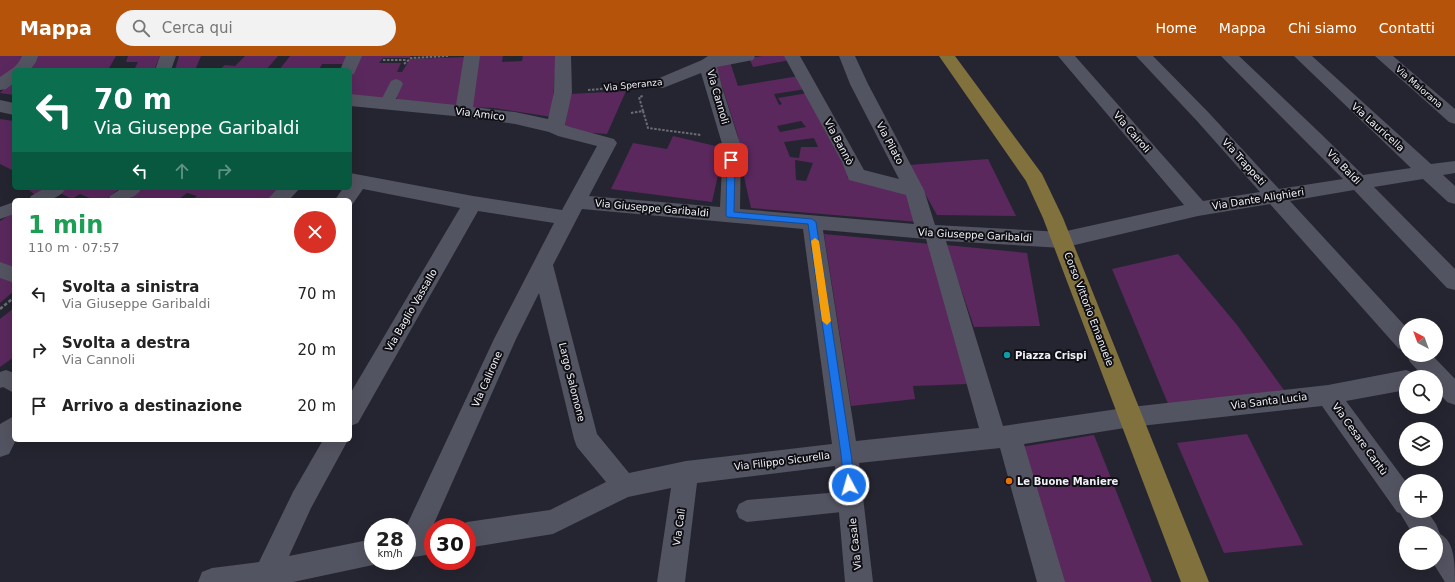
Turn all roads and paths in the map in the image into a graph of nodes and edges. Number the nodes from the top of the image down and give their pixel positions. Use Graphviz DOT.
graph roads {
  1 [pos="30,56"];
  2 [pos="168,56"];
  3 [pos="354,56"];
  4 [pos="455,56"];
  5 [pos="472,56"];
  6 [pos="563,56"];
  7 [pos="747,56"];
  8 [pos="792,56"];
  9 [pos="847,56"];
  10 [pos="947,56"];
  11 [pos="1066,56"];
  12 [pos="1144,56"];
  13 [pos="1229,56"];
  14 [pos="1302,56"];
  15 [pos="1384,56"];
  16 [pos="383,60"];
  17 [pos="407,60"];
  18 [pos="713,60"];
  19 [pos="404,65"];
  20 [pos="22,68"];
  21 [pos="165,68"];
  22 [pos="349,68"];
  23 [pos="12,76"];
  24 [pos="663,83"];
  25 [pos="396,84"];
  26 [pos="0,85"];
  27 [pos="587,90"];
  28 [pos="639,96"];
  29 [pos="352,100"];
  30 [pos="387,104"];
  31 [pos="0,106"];
  32 [pos="12,109"];
  33 [pos="643,111"];
  34 [pos="464,112"];
  35 [pos="631,113"];
  36 [pos="1455,118"];
  37 [pos="555,127"];
  38 [pos="730,138"];
  39 [pos="608,143"];
  40 [pos="1455,167"];
  41 [pos="1428,171"];
  42 [pos="354,181"];
  43 [pos="1359,183"];
  44 [pos="54,190"];
  45 [pos="131,190"];
  46 [pos="288,190"];
  47 [pos="914,190"];
  48 [pos="1455,196"];
  49 [pos="1276,197"];
  50 [pos="40,198"];
  51 [pos="119,198"];
  52 [pos="279,198"];
  53 [pos="472,203"];
  54 [pos="12,209"];
  55 [pos="1198,209"];
  56 [pos="572,210"];
  57 [pos="0,212"];
  58 [pos="730,215"];
  59 [pos="812,222"];
  60 [pos="931,233"];
  61 [pos="1062,240"];
  62 [pos="543,266"];
  63 [pos="0,270"];
  64 [pos="12,274"];
  65 [pos="1455,282"];
  66 [pos="12,299"];
  67 [pos="0,309"];
  68 [pos="1399,334"];
  69 [pos="1425,362"];
  70 [pos="1433,370"];
  71 [pos="0,380"];
  72 [pos="1399,381"];
  73 [pos="1443,381"];
  74 [pos="12,382"];
  75 [pos="1328,395"];
  76 [pos="1455,395"];
  77 [pos="352,413"];
  78 [pos="1131,417"];
  79 [pos="12,429"];
  80 [pos="1002,437"];
  81 [pos="335,442"];
  82 [pos="0,446"];
  83 [pos="846,454"];
  84 [pos="686,473"];
  85 [pos="624,486"];
  86 [pos="1399,493"];
  87 [pos="851,501"];
  88 [pos="747,511"];
  89 [pos="476,534"];
  90 [pos="418,543"];
  91 [pos="364,554"];
  92 [pos="1443,555"];
  93 [pos="1455,572"];
  94 [pos="267,574"];
  95 [pos="212,582"];
  96 [pos="671,582"];
  97 [pos="859,582"];
  98 [pos="1051,582"];
  99 [pos="1195,582"];
  1 -- 20 [label="street"];
  2 -- 21 [label="street"];
  3 -- 22 [label="street"];
  4 -- 17 [label="path"];
  5 -- 34 [label="street"];
  6 -- 37 [label="street"];
  7 -- 18 [label="street, Via Speranza"];
  8 -- 47 [label="street, Via Bannò"];
  9 -- 47 [label="street, Via Pilato"];
  10 -- 61 [label="main road, Corso Vittorio Emanuele"];
  11 -- 55 [label="street, Via Cairoli"];
  12 -- 49 [label="street, Via Trappeti"];
  13 -- 43 [label="street, Via Baldi"];
  14 -- 41 [label="street, Via Lauricella"];
  15 -- 36 [label="street, Via Maiorana"];
  16 -- 17 [label="path"];
  17 -- 19 [label="path"];
  18 -- 24 [label="street, Via Speranza"];
  18 -- 38 [label="street, Via Cannoli"];
  23 -- 26 [label="street"];
  24 -- 27 [label="path, Via Speranza"];
  25 -- 30 [label="lane"];
  28 -- 33 [label="path"];
  29 -- 30 [label="street, Via Amico"];
  30 -- 34 [label="street, Via Amico"];
  31 -- 32 [label="street"];
  33 -- 35 [label="path"];
  33 -- 38 [label="path"];
  34 -- 37 [label="street, Via Amico"];
  37 -- 39 [label="street, Via Amico"];
  38 -- 58 [label="street, Via Cannoli"];
  39 -- 56 [label="street, Via Calirone"];
  40 -- 41 [label="street, Via Dante Alighieri"];
  41 -- 43 [label="street, Via Dante Alighieri"];
  41 -- 48 [label="street, Via Lauricella"];
  42 -- 53 [label="street, Via Giuseppe Garibaldi"];
  43 -- 49 [label="street, Via Dante Alighieri"];
  43 -- 65 [label="street, Via Baldi"];
  44 -- 50 [label="lane"];
  45 -- 51 [label="lane"];
  46 -- 52 [label="street"];
  47 -- 60 [label="street, Via Pilato"];
  49 -- 55 [label="street, Via Dante Alighieri"];
  49 -- 68 [label="street, Via Trappeti"];
  53 -- 56 [label="street, Via Giuseppe Garibaldi"];
  53 -- 77 [label="street, Via Baglio Vassallo"];
  54 -- 57 [label="lane"];
  55 -- 61 [label="street, Via Dante Alighieri"];
  56 -- 58 [label="street, Via Giuseppe Garibaldi"];
  56 -- 62 [label="street, Via Calirone"];
  58 -- 59 [label="street, Via Giuseppe Garibaldi"];
  59 -- 60 [label="street, Via Giuseppe Garibaldi"];
  59 -- 83 [label="street, Via Casale"];
  60 -- 61 [label="street, Via Giuseppe Garibaldi"];
  60 -- 80 [label="street, Via Pilato"];
  61 -- 78 [label="main road, Corso Vittorio Emanuele"];
  62 -- 85 [label="street, Largo Salomone"];
  62 -- 90 [label="street, Via Calirone"];
  63 -- 64 [label="street"];
  66 -- 67 [label="path"];
  69 -- 70 [label="street"];
  71 -- 74 [label="lane"];
  72 -- 75 [label="street, Via Santa Lucia"];
  73 -- 76 [label="street"];
  75 -- 78 [label="street, Via Santa Lucia"];
  75 -- 86 [label="street, Via Cesare Cantù"];
  78 -- 80 [label="street, Via Filippo Sicurella"];
  78 -- 99 [label="main road, Corso Vittorio Emanuele"];
  79 -- 82 [label="street"];
  80 -- 83 [label="street, Via Filippo Sicurella"];
  80 -- 98 [label="street, Via Pilato"];
  81 -- 94 [label="street"];
  83 -- 84 [label="street, Via Filippo Sicurella"];
  83 -- 87 [label="street, Via Casale"];
  84 -- 85 [label="street, Via Filippo Sicurella"];
  84 -- 96 [label="street, Via Calì"];
  85 -- 89 [label="street, Via Filippo Sicurella"];
  87 -- 88 [label="lane"];
  87 -- 97 [label="street, Via Casale"];
  91 -- 94 [label="street"];
  92 -- 93 [label="street"];
  94 -- 95 [label="street"];
}
